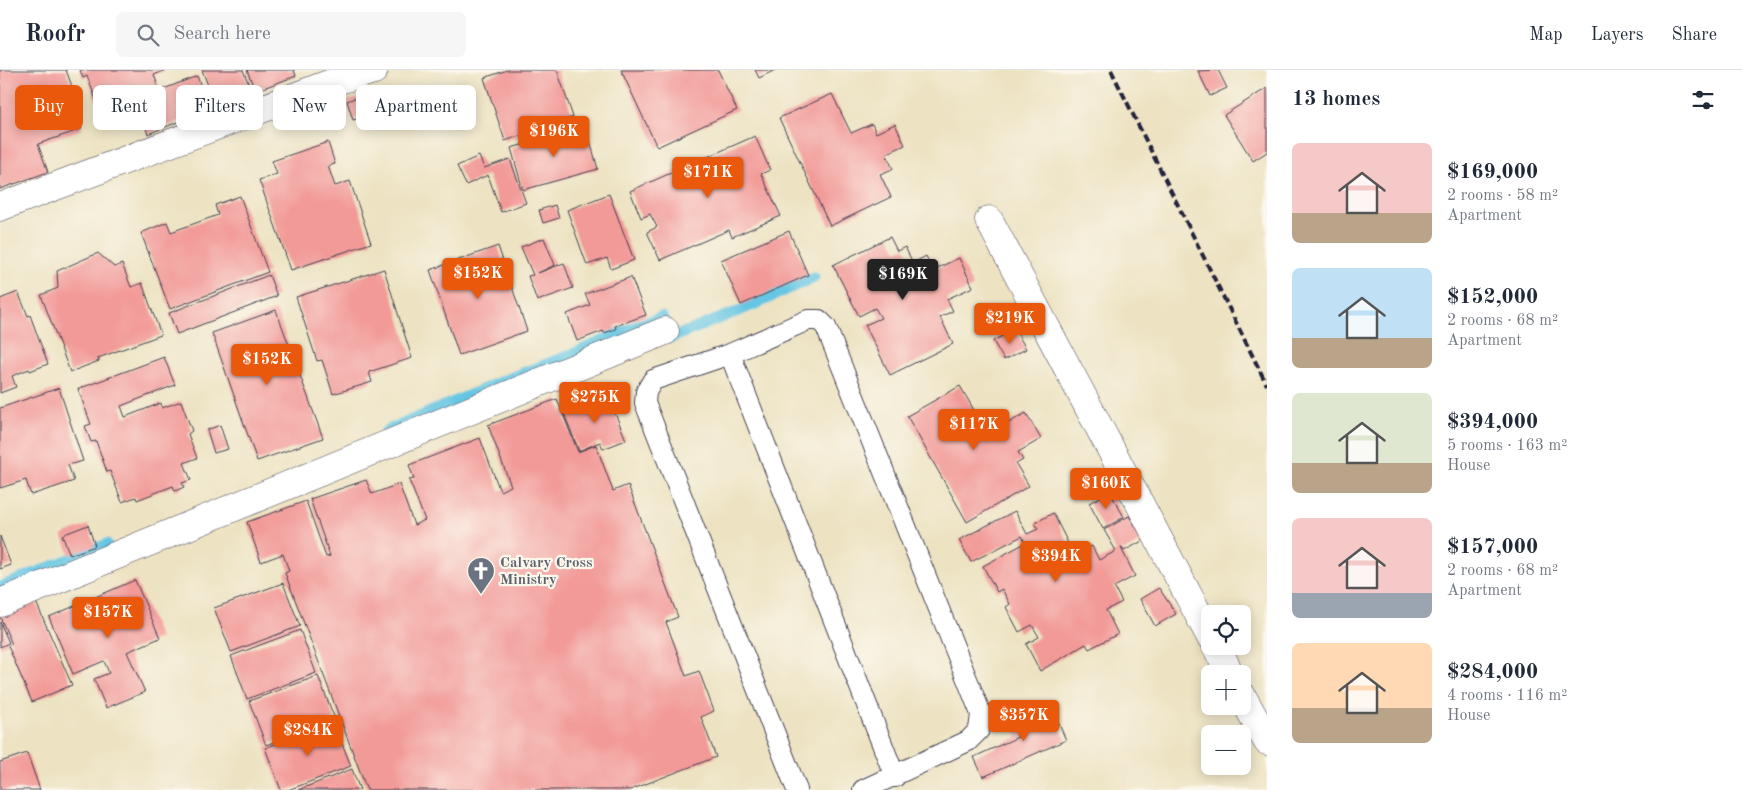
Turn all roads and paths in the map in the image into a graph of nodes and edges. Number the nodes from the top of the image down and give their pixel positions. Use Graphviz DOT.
graph roads {
  1 [pos="374,70"];
  2 [pos="337,75"];
  3 [pos="0,207"];
  4 [pos="989,220"];
  5 [pos="665,331"];
  6 [pos="730,354"];
  7 [pos="0,603"];
  8 [pos="1201,619"];
  9 [pos="1251,712"];
  10 [pos="1267,741"];
  11 [pos="895,777"];
  12 [pos="797,790"];
  13 [pos="863,790"];
  1 -- 2 [label="street"];
  2 -- 3 [label="street"];
  4 -- 8 [label="street"];
  5 -- 7 [label="street"];
  6 -- 11 [label="lane"];
  6 -- 11 [label="lane"];
  6 -- 12 [label="lane"];
  9 -- 10 [label="street"];
  11 -- 13 [label="lane"];
}
